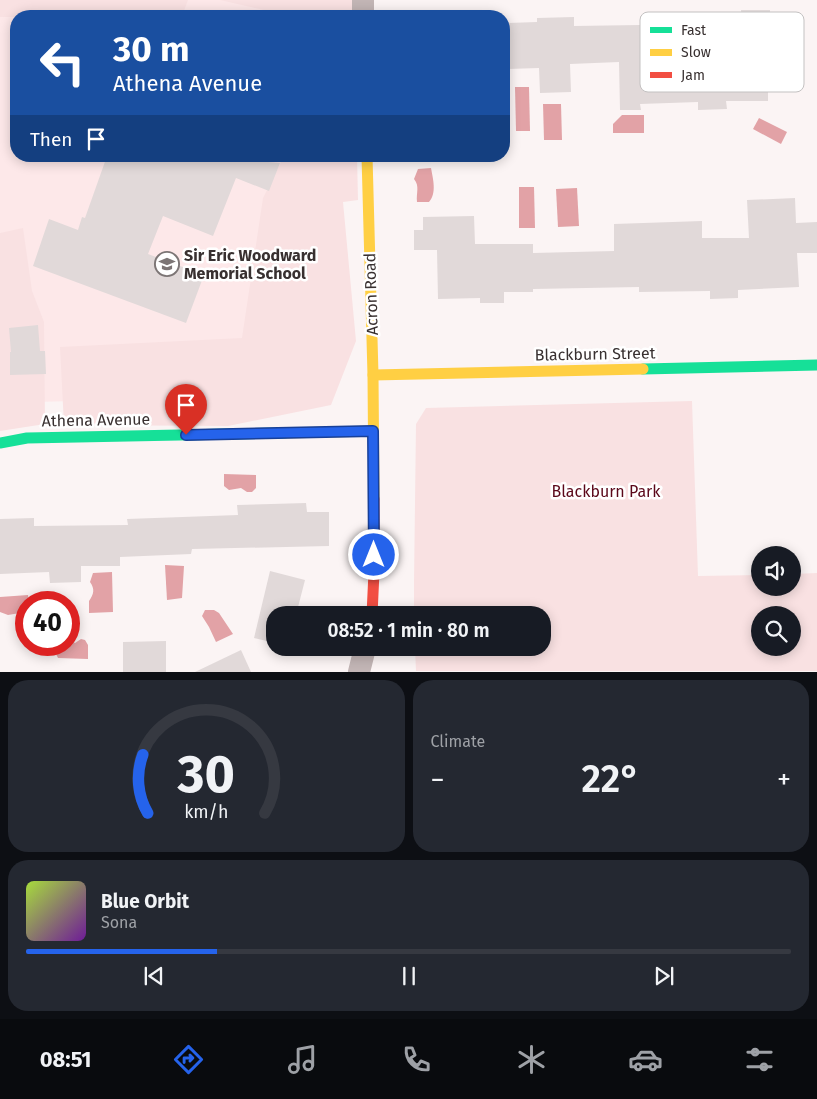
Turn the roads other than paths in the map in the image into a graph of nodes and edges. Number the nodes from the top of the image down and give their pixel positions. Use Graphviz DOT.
graph roads {
  1 [pos="367,162"];
  2 [pos="817,365"];
  3 [pos="373,375"];
  4 [pos="373,431"];
  5 [pos="0,443"];
  6 [pos="372,606"];
  7 [pos="363,656"];
  8 [pos="359,672"];
  1 -- 3 [label="street, Acron Road"];
  2 -- 3 [label="street, Blackburn Street"];
  3 -- 4 [label="street, Acron Road"];
  4 -- 5 [label="street, Athena Avenue"];
  4 -- 6 [label="street, Acron Road"];
  7 -- 8 [label="street"];
}
